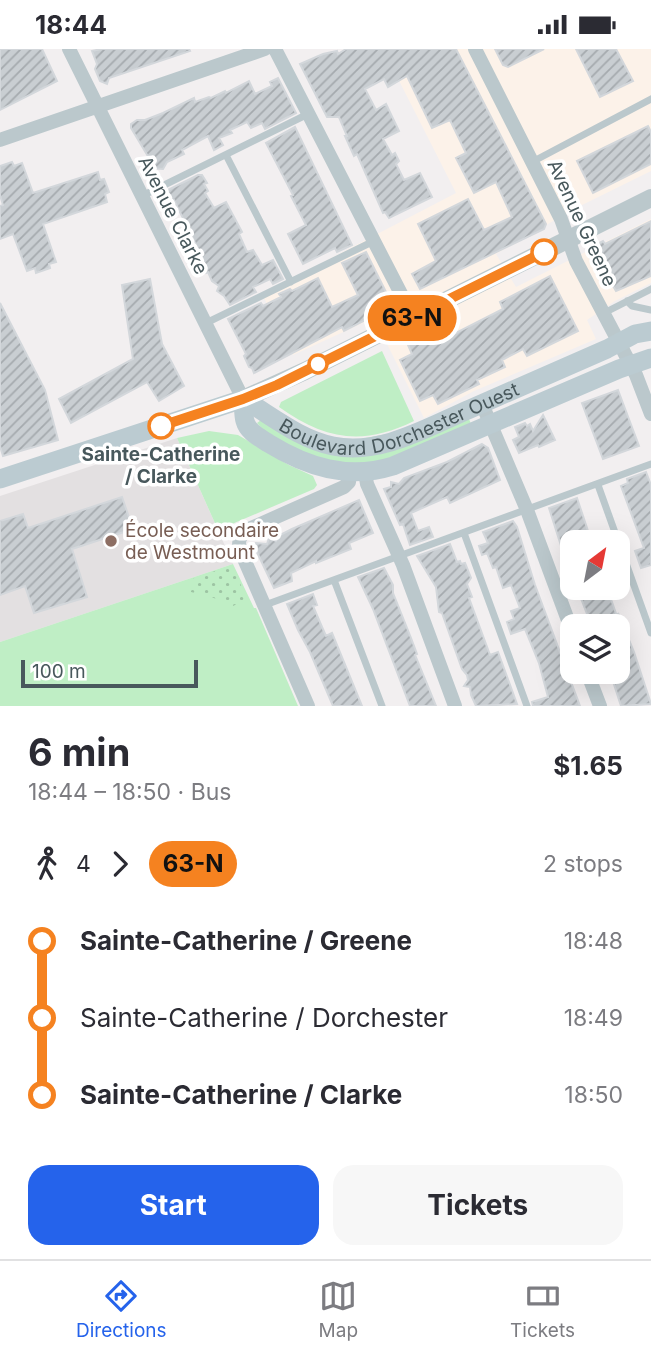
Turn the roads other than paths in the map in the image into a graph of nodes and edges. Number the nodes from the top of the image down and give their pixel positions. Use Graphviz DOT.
graph roads {
  1 [pos="265,49"];
  2 [pos="275,49"];
  3 [pos="475,49"];
  4 [pos="71,50"];
  5 [pos="651,99"];
  6 [pos="97,107"];
  7 [pos="308,114"];
  8 [pos="0,140"];
  9 [pos="226,155"];
  10 [pos="532,162"];
  11 [pos="142,196"];
  12 [pos="651,198"];
  13 [pos="569,240"];
  14 [pos="374,241"];
  15 [pos="291,282"];
  16 [pos="651,289"];
  17 [pos="627,301"];
  18 [pos="651,310"];
  19 [pos="603,313"];
  20 [pos="413,317"];
  21 [pos="206,323"];
  22 [pos="651,331"];
  23 [pos="619,342"];
  24 [pos="651,358"];
  25 [pos="631,365"];
  26 [pos="243,399"];
  27 [pos="482,404"];
  28 [pos="651,414"];
  29 [pos="491,425"];
  30 [pos="651,464"];
  31 [pos="357,472"];
  32 [pos="0,479"];
  33 [pos="598,485"];
  34 [pos="527,510"];
  35 [pos="464,533"];
  36 [pos="399,556"];
  37 [pos="334,580"];
  38 [pos="264,606"];
  39 [pos="566,614"];
  40 [pos="649,623"];
  41 [pos="651,633"];
  42 [pos="592,684"];
  43 [pos="309,706"];
  44 [pos="382,706"];
  45 [pos="455,706"];
  46 [pos="527,706"];
  47 [pos="600,706"];
  1 -- 6 [label="street"];
  2 -- 7 [label="street"];
  3 -- 10 [label="street, Avenue Greene"];
  4 -- 6 [label="street, Avenue Clarke"];
  5 -- 10 [label="lane"];
  6 -- 8 [label="street"];
  6 -- 11 [label="street, Avenue Clarke"];
  7 -- 9 [label="lane"];
  7 -- 14 [label="street"];
  9 -- 11 [label="lane"];
  9 -- 15 [label="lane"];
  10 -- 13 [label="street, Avenue Greene"];
  11 -- 21 [label="street, Avenue Clarke"];
  12 -- 13 [label="street"];
  13 -- 19 [label="street, Avenue Greene"];
  13 -- 20 [label="street"];
  14 -- 15 [label="lane"];
  14 -- 20 [label="street"];
  15 -- 21 [label="lane"];
  16 -- 17 [label="lane"];
  17 -- 18 [label="lane"];
  17 -- 19 [label="lane"];
  19 -- 23 [label="street, Avenue Greene"];
  20 -- 26 [label="street"];
  21 -- 26 [label="street, Avenue Clarke"];
  22 -- 23 [label="main road, Boulevard Dorchester Ouest"];
  23 -- 25 [label="street, Avenue Greene"];
  23 -- 27 [label="main road, Boulevard Dorchester Ouest"];
  24 -- 25 [label="main road, Boulevard Dorchester Ouest"];
  25 -- 28 [label="street, Avenue Greene"];
  25 -- 29 [label="main road, Boulevard Dorchester Ouest"];
  26 -- 27 [label="main road, Boulevard Dorchester Ouest"];
  26 -- 31 [label="main road, Boulevard Dorchester Ouest"];
  26 -- 32 [label="main road"];
  27 -- 29 [label="street"];
  29 -- 31 [label="main road, Boulevard Dorchester Ouest"];
  29 -- 34 [label="street"];
  30 -- 33 [label="lane"];
  31 -- 36 [label="street"];
  31 -- 38 [label="street"];
  33 -- 34 [label="lane"];
  33 -- 40 [label="lane"];
  34 -- 35 [label="lane"];
  34 -- 39 [label="street"];
  35 -- 36 [label="lane"];
  35 -- 46 [label="lane"];
  36 -- 37 [label="lane"];
  36 -- 45 [label="street"];
  37 -- 38 [label="lane"];
  37 -- 44 [label="lane"];
  38 -- 43 [label="street"];
  40 -- 41 [label="lane"];
  42 -- 47 [label="street"];
}
